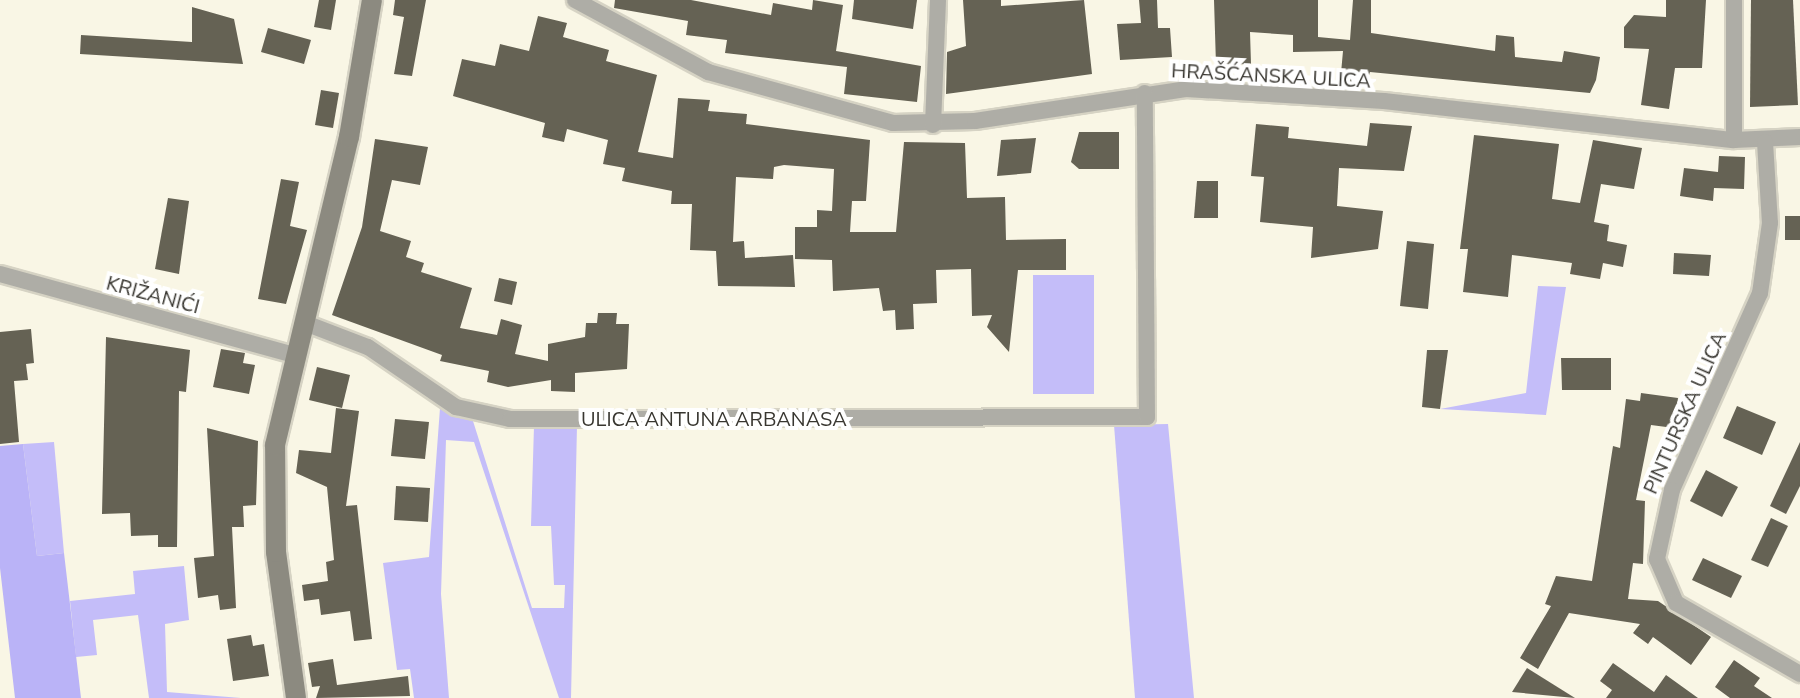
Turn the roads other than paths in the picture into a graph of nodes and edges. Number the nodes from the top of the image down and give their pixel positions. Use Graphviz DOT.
graph roads {
  1 [pos="372,0"];
  2 [pos="575,0"];
  3 [pos="938,0"];
  4 [pos="1734,0"];
  5 [pos="1145,93"];
  6 [pos="933,125"];
  7 [pos="1800,137"];
  8 [pos="1734,140"];
  9 [pos="1765,142"];
  10 [pos="0,274"];
  11 [pos="305,323"];
  12 [pos="295,355"];
  13 [pos="1800,674"];
  14 [pos="296,698"];
  1 -- 11 [label="main road"];
  2 -- 6 [label="street, HRAŠĆANSKA ULICA"];
  3 -- 6 [label="street"];
  4 -- 8 [label="street"];
  5 -- 6 [label="street, HRAŠĆANSKA ULICA"];
  5 -- 8 [label="street, HRAŠĆANSKA ULICA"];
  5 -- 11 [label="street, ULICA ANTUNA ARBANASA"];
  7 -- 9 [label="street, HRAŠĆANSKA ULICA"];
  8 -- 9 [label="street, HRAŠĆANSKA ULICA"];
  9 -- 13 [label="street, PINTURSKA ULICA"];
  10 -- 12 [label="street, KRIŽANIĆI"];
  11 -- 12 [label="main road"];
  12 -- 14 [label="main road"];
}
